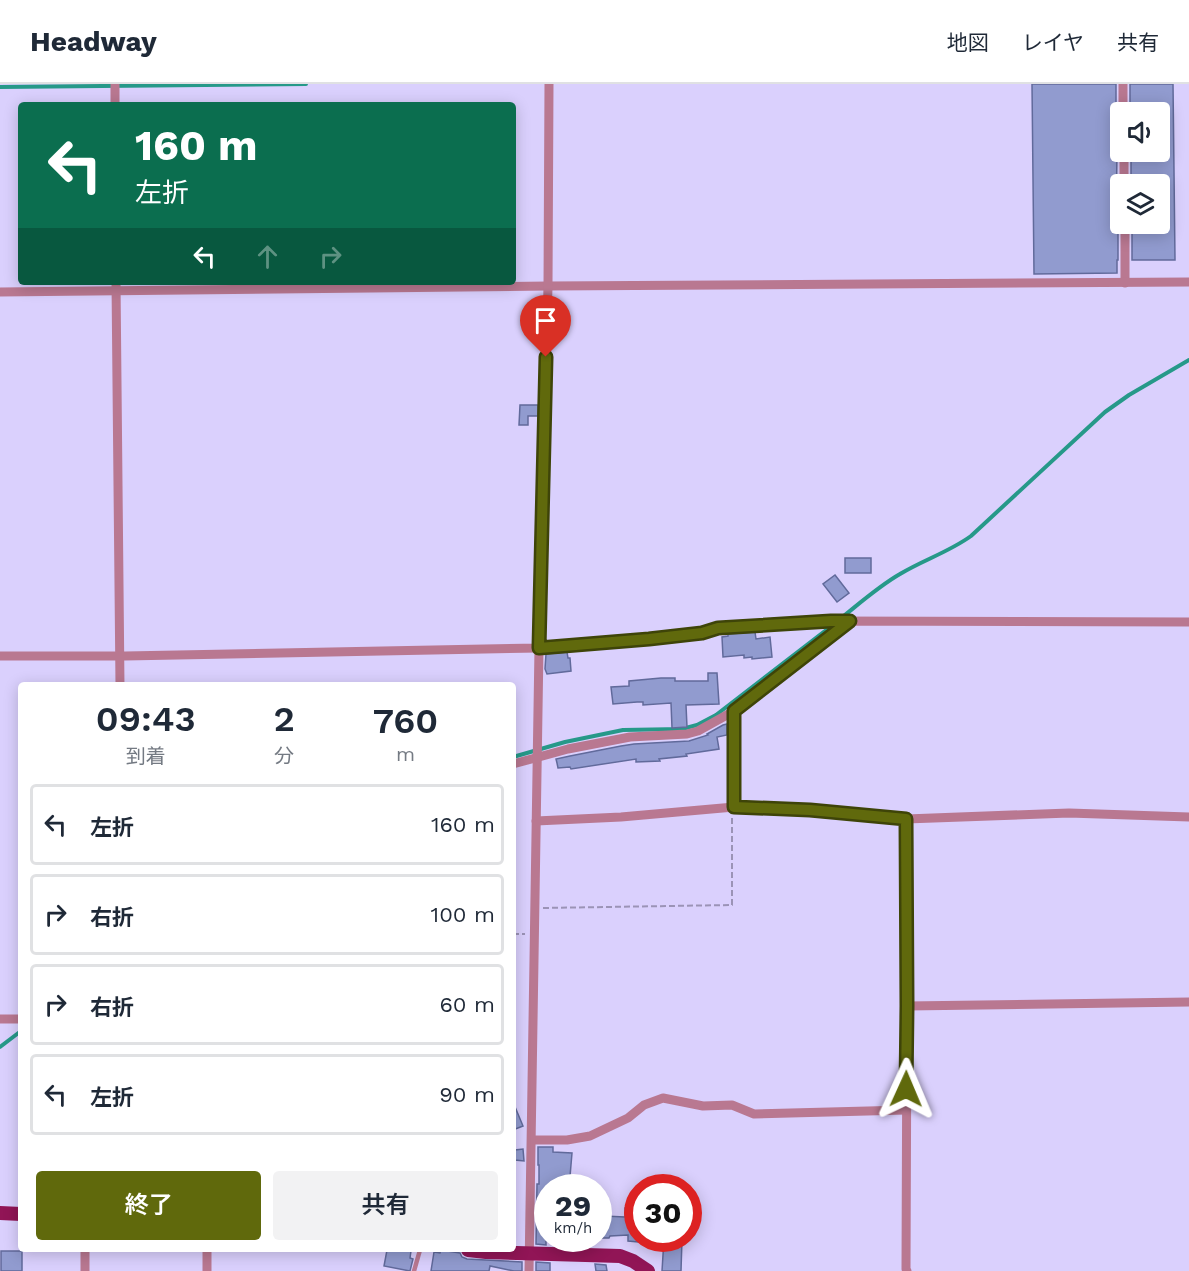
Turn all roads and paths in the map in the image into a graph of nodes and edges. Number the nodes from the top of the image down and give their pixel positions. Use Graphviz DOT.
graph roads {
  1 [pos="549,84"];
  2 [pos="1123,84"];
  3 [pos="1123,102"];
  4 [pos="1125,234"];
  5 [pos="1189,282"];
  6 [pos="1125,283"];
  7 [pos="116,286"];
  8 [pos="548,286"];
  9 [pos="0,291"];
  10 [pos="847,621"];
  11 [pos="1189,622"];
  12 [pos="539,648"];
  13 [pos="0,656"];
  14 [pos="120,656"];
  15 [pos="120,682"];
  16 [pos="734,711"];
  17 [pos="538,752"];
  18 [pos="516,763"];
  19 [pos="734,807"];
  20 [pos="1189,817"];
  21 [pos="906,819"];
  22 [pos="536,821"];
  23 [pos="535,908"];
  24 [pos="1189,1002"];
  25 [pos="907,1006"];
  26 [pos="0,1019"];
  27 [pos="18,1019"];
  28 [pos="906,1110"];
  29 [pos="532,1140"];
  30 [pos="0,1213"];
  31 [pos="18,1214"];
  32 [pos="85,1252"];
  33 [pos="207,1252"];
  34 [pos="419,1252"];
  35 [pos="486,1252"];
  36 [pos="529,1253"];
  37 [pos="85,1271"];
  38 [pos="207,1271"];
  39 [pos="414,1271"];
  40 [pos="529,1271"];
  41 [pos="648,1271"];
  42 [pos="907,1271"];
  1 -- 8 [label="street"];
  2 -- 3 [label="street"];
  4 -- 6 [label="street"];
  5 -- 6 [label="street"];
  6 -- 8 [label="street"];
  7 -- 8 [label="street"];
  7 -- 9 [label="street"];
  7 -- 14 [label="street"];
  8 -- 12 [label="street"];
  10 -- 11 [label="street"];
  10 -- 12 [label="street"];
  10 -- 16 [label="street"];
  12 -- 14 [label="street"];
  12 -- 17 [label="street"];
  13 -- 14 [label="street"];
  14 -- 15 [label="street"];
  16 -- 17 [label="street"];
  16 -- 19 [label="street"];
  17 -- 18 [label="street"];
  17 -- 22 [label="street"];
  19 -- 21 [label="street"];
  19 -- 22 [label="street"];
  19 -- 23 [label="path"];
  20 -- 21 [label="street"];
  21 -- 25 [label="street"];
  22 -- 23 [label="street"];
  23 -- 29 [label="street"];
  24 -- 25 [label="street"];
  25 -- 28 [label="street"];
  26 -- 27 [label="street"];
  28 -- 29 [label="street"];
  28 -- 42 [label="street"];
  29 -- 36 [label="street"];
  30 -- 31 [label="main road"];
  32 -- 37 [label="street"];
  33 -- 38 [label="street"];
  34 -- 39 [label="lane"];
  35 -- 36 [label="main road"];
  36 -- 40 [label="street"];
  36 -- 41 [label="main road"];
}
